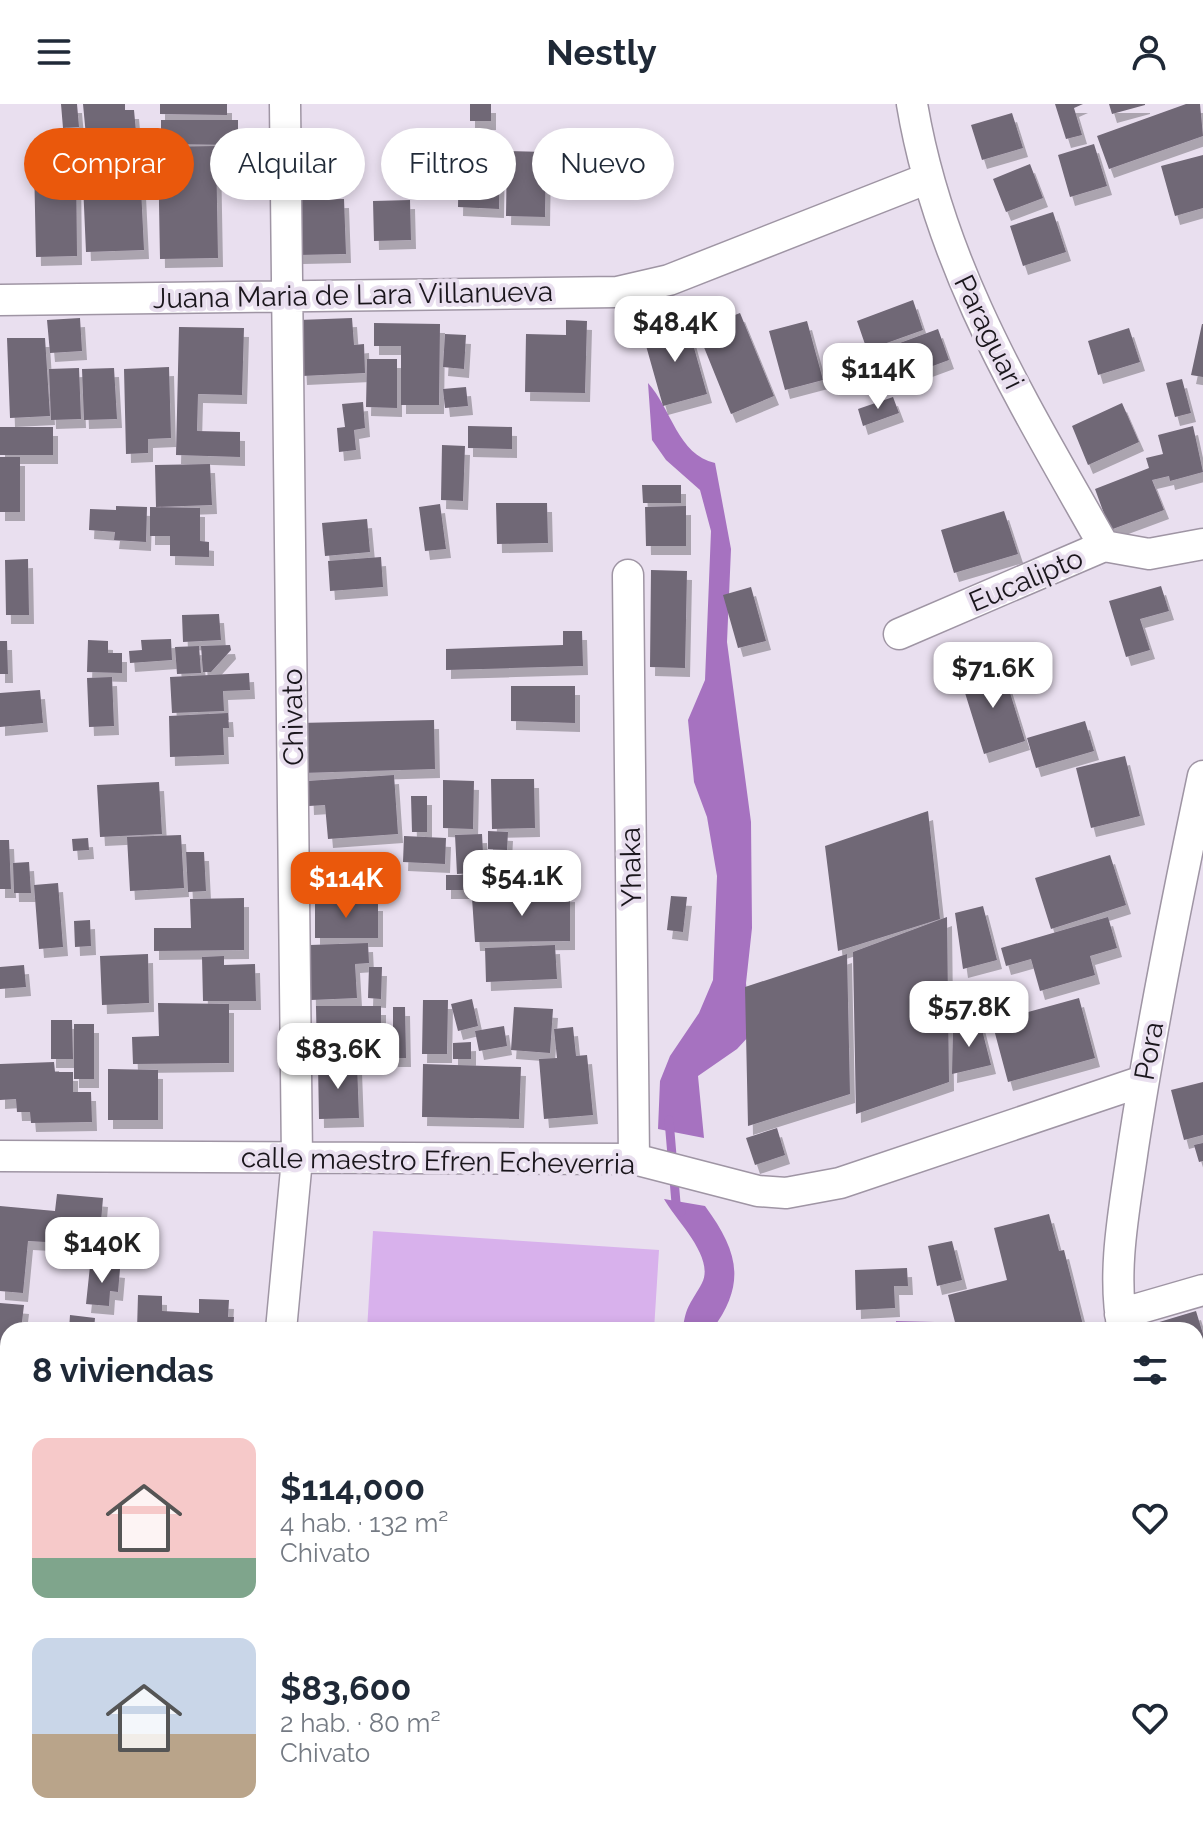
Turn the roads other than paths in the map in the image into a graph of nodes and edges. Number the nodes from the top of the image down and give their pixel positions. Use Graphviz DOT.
graph roads {
  1 [pos="285,104"];
  2 [pos="912,104"];
  3 [pos="926,179"];
  4 [pos="289,296"];
  5 [pos="0,300"];
  6 [pos="1203,544"];
  7 [pos="1104,546"];
  8 [pos="628,575"];
  9 [pos="899,634"];
  10 [pos="1203,776"];
  11 [pos="1143,1081"];
  12 [pos="0,1156"];
  13 [pos="297,1159"];
  14 [pos="648,1163"];
  15 [pos="1203,1290"];
  16 [pos="282,1322"];
  17 [pos="1122,1322"];
  1 -- 4 [label="street, Chivato"];
  2 -- 3 [label="street, Paraguari"];
  3 -- 4 [label="street, Juana Maria de Lara Villanueva"];
  3 -- 7 [label="street, Paraguari"];
  4 -- 5 [label="street, Juana Maria de Lara Villanueva"];
  4 -- 13 [label="street, Chivato"];
  6 -- 7 [label="street, Eucalipto"];
  7 -- 9 [label="street, Eucalipto"];
  8 -- 14 [label="street, Yhaka"];
  10 -- 11 [label="street, Pora"];
  11 -- 14 [label="street, calle maestro Efren Echeverria"];
  11 -- 17 [label="street, Pora"];
  12 -- 13 [label="street, calle maestro Efren Echeverria"];
  13 -- 14 [label="street, calle maestro Efren Echeverria"];
  13 -- 16 [label="street, Chivato"];
  15 -- 17 [label="street"];
}
